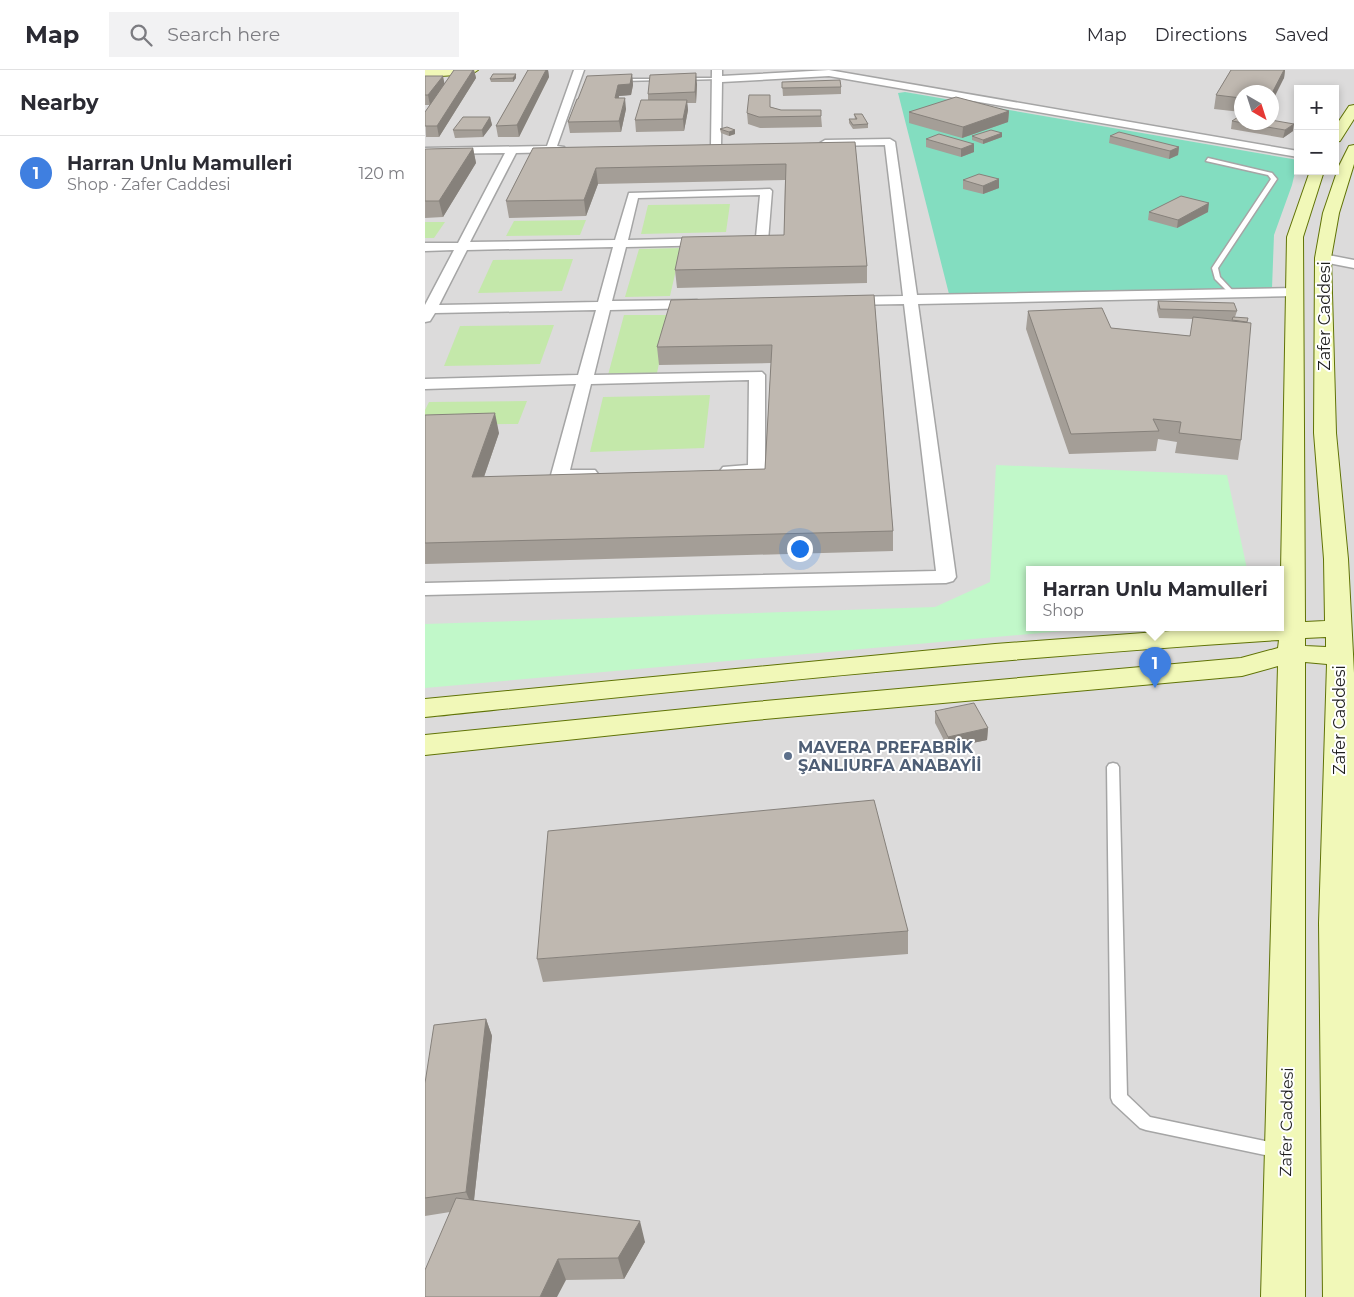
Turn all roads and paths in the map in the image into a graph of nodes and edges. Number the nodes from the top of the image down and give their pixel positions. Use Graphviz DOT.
graph roads {
  1 [pos="472,70"];
  2 [pos="579,70"];
  3 [pos="818,70"];
  4 [pos="855,70"];
  5 [pos="831,72"];
  6 [pos="425,73"];
  7 [pos="717,75"];
  8 [pos="613,80"];
  9 [pos="1354,109"];
  10 [pos="1339,132"];
  11 [pos="813,144"];
  12 [pos="736,145"];
  13 [pos="697,146"];
  14 [pos="716,146"];
  15 [pos="570,148"];
  16 [pos="551,149"];
  17 [pos="512,150"];
  18 [pos="425,151"];
  19 [pos="1294,153"];
  20 [pos="1208,160"];
  21 [pos="1351,160"];
  22 [pos="1316,175"];
  23 [pos="621,243"];
  24 [pos="462,246"];
  25 [pos="425,247"];
  26 [pos="1323,258"];
  27 [pos="1354,264"];
  28 [pos="1295,292"];
  29 [pos="1231,293"];
  30 [pos="910,300"];
  31 [pos="831,301"];
  32 [pos="713,304"];
  33 [pos="604,306"];
  34 [pos="427,312"];
  35 [pos="585,380"];
  36 [pos="425,384"];
  37 [pos="717,471"];
  38 [pos="609,474"];
  39 [pos="425,590"];
  40 [pos="1338,628"];
  41 [pos="1292,642"];
  42 [pos="1339,657"];
  43 [pos="425,708"];
  44 [pos="425,745"];
  45 [pos="1113,767"];
  46 [pos="1285,1152"];
  47 [pos="1283,1297"];
  48 [pos="1345,1297"];
  1 -- 6 [label="main road"];
  2 -- 16 [label="street"];
  3 -- 5 [label="street"];
  4 -- 5 [label="street"];
  5 -- 7 [label="street"];
  5 -- 19 [label="street"];
  7 -- 8 [label="lane"];
  7 -- 14 [label="street"];
  9 -- 10 [label="main road"];
  11 -- 30 [label="street"];
  12 -- 14 [label="street"];
  13 -- 14 [label="street"];
  15 -- 16 [label="street"];
  16 -- 17 [label="street"];
  17 -- 18 [label="street"];
  17 -- 24 [label="street"];
  20 -- 29 [label="lane"];
  21 -- 26 [label="main road, Zafer Caddesi"];
  22 -- 28 [label="main road, Zafer Caddesi"];
  23 -- 23 [label="street"];
  23 -- 24 [label="street"];
  23 -- 33 [label="street"];
  24 -- 25 [label="street"];
  24 -- 34 [label="street"];
  26 -- 27 [label="street"];
  26 -- 40 [label="main road, Zafer Caddesi"];
  28 -- 29 [label="street"];
  28 -- 41 [label="main road, Zafer Caddesi"];
  29 -- 30 [label="street"];
  30 -- 31 [label="street"];
  30 -- 39 [label="street"];
  32 -- 33 [label="street"];
  33 -- 34 [label="street"];
  33 -- 35 [label="street"];
  35 -- 36 [label="street"];
  35 -- 37 [label="street"];
  35 -- 38 [label="street"];
  40 -- 41 [label="main road"];
  40 -- 42 [label="main road, Zafer Caddesi"];
  41 -- 42 [label="main road"];
  41 -- 43 [label="main road"];
  41 -- 44 [label="main road"];
  41 -- 46 [label="main road, Zafer Caddesi"];
  42 -- 48 [label="main road, Zafer Caddesi"];
  45 -- 46 [label="lane"];
  46 -- 47 [label="main road, Zafer Caddesi"];
}
